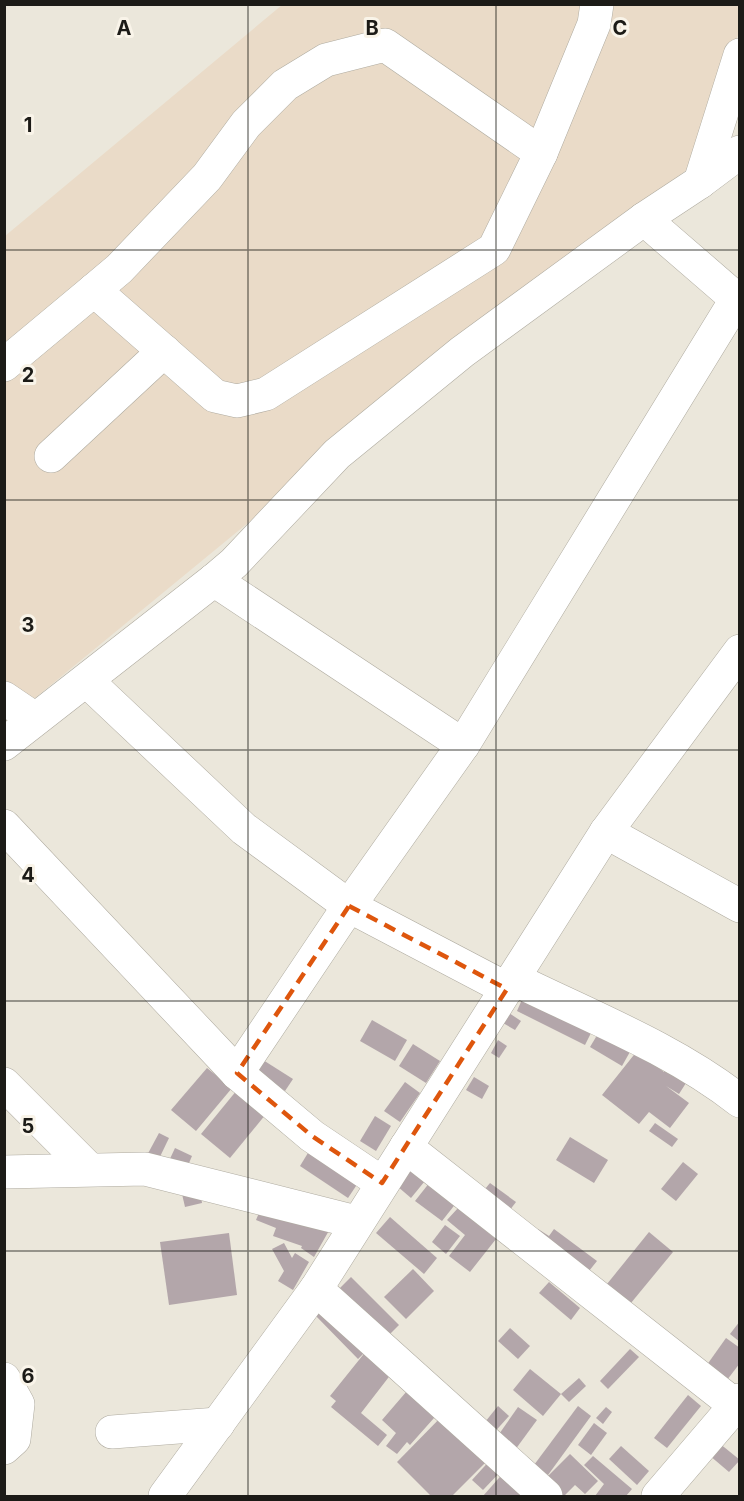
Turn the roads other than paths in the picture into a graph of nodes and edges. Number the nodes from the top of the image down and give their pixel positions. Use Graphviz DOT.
graph roads {
  1 [pos="597,4"];
  2 [pos="740,55"];
  3 [pos="740,152"];
  4 [pos="541,153"];
  5 [pos="700,182"];
  6 [pos="644,219"];
  7 [pos="94,290"];
  8 [pos="738,301"];
  9 [pos="164,351"];
  10 [pos="4,365"];
  11 [pos="51,456"];
  12 [pos="214,580"];
  13 [pos="740,651"];
  14 [pos="87,681"];
  15 [pos="728,692"];
  16 [pos="4,698"];
  17 [pos="34,719"];
  18 [pos="4,744"];
  19 [pos="463,746"];
  20 [pos="4,826"];
  21 [pos="606,832"];
  22 [pos="349,906"];
  23 [pos="740,906"];
  24 [pos="511,984"];
  25 [pos="237,1073"];
  26 [pos="4,1084"];
  27 [pos="738,1097"];
  28 [pos="406,1147"];
  29 [pos="89,1169"];
  30 [pos="4,1172"];
  31 [pos="382,1183"];
  32 [pos="356,1222"];
  33 [pos="316,1288"];
  34 [pos="4,1379"];
  35 [pos="738,1405"];
  36 [pos="218,1424"];
  37 [pos="112,1432"];
  38 [pos="4,1448"];
  39 [pos="165,1497"];
  40 [pos="546,1497"];
  41 [pos="658,1497"];
  1 -- 4 [label="street"];
  2 -- 5 [label="street"];
  3 -- 5 [label="street"];
  4 -- 7 [label="street"];
  4 -- 9 [label="street"];
  5 -- 6 [label="street"];
  6 -- 8 [label="street"];
  6 -- 12 [label="street"];
  7 -- 9 [label="street"];
  7 -- 10 [label="street"];
  8 -- 19 [label="street"];
  9 -- 11 [label="street"];
  12 -- 14 [label="street"];
  12 -- 19 [label="street"];
  13 -- 15 [label="street"];
  14 -- 17 [label="street"];
  14 -- 22 [label="street"];
  15 -- 21 [label="street"];
  16 -- 17 [label="street"];
  17 -- 18 [label="street"];
  19 -- 22 [label="street"];
  20 -- 25 [label="street"];
  21 -- 23 [label="street"];
  21 -- 24 [label="street"];
  22 -- 24 [label="street"];
  22 -- 25 [label="street"];
  24 -- 27 [label="street"];
  24 -- 28 [label="street"];
  25 -- 31 [label="street"];
  26 -- 29 [label="street"];
  28 -- 31 [label="street"];
  28 -- 35 [label="street"];
  29 -- 30 [label="street"];
  29 -- 32 [label="street"];
  31 -- 32 [label="street"];
  32 -- 33 [label="street"];
  33 -- 36 [label="street"];
  33 -- 40 [label="street"];
  34 -- 38 [label="street"];
  35 -- 41 [label="street"];
  36 -- 37 [label="street"];
  36 -- 39 [label="street"];
}
